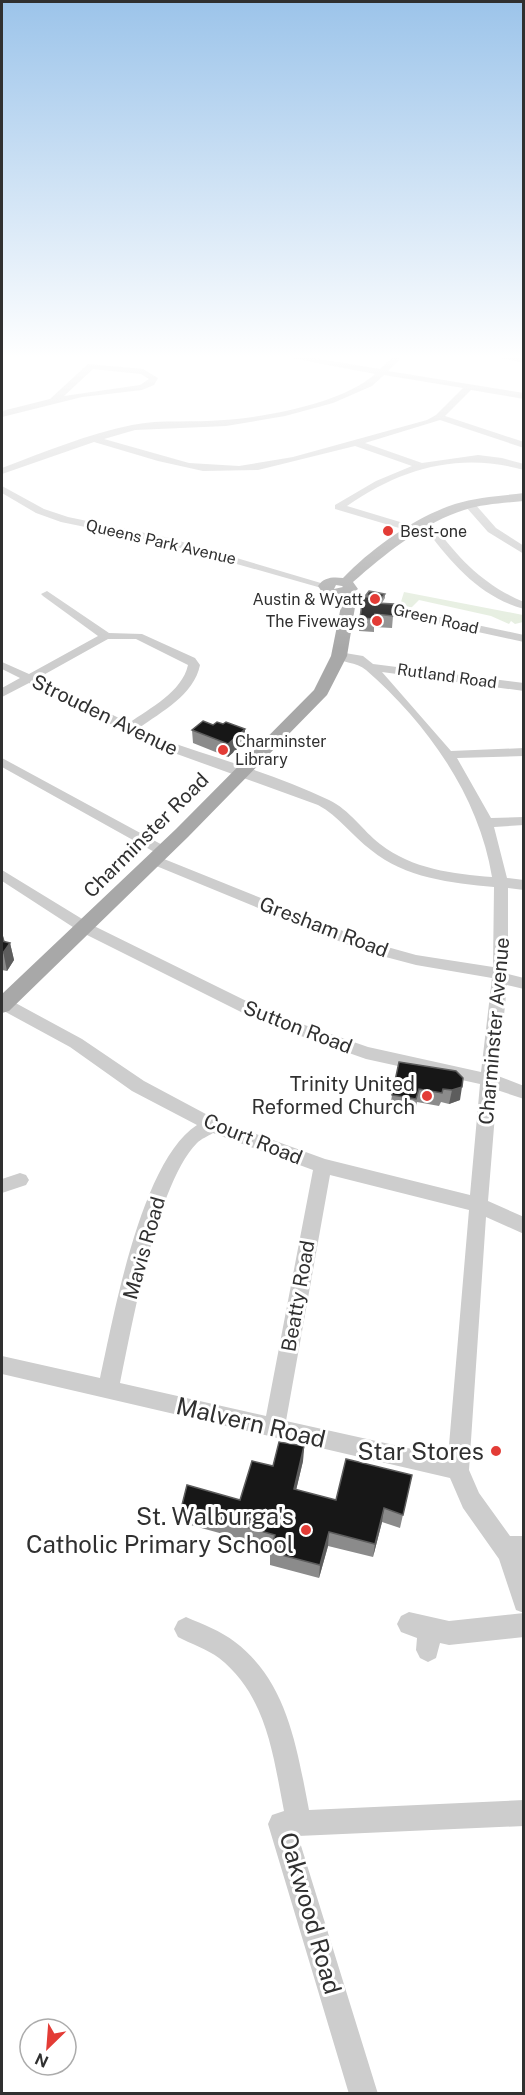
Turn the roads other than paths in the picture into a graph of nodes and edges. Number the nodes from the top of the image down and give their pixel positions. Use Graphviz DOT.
graph roads {
  1 [pos="50,454"];
  2 [pos="142,454"];
  3 [pos="320,454"];
  4 [pos="386,454"];
  5 [pos="420,466"];
  6 [pos="524,467"];
  7 [pos="2,471"];
  8 [pos="2,489"];
  9 [pos="524,497"];
  10 [pos="470,505"];
  11 [pos="420,528"];
  12 [pos="524,551"];
  13 [pos="325,586"];
  14 [pos="346,592"];
  15 [pos="47,594"];
  16 [pos="524,606"];
  17 [pos="106,636"];
  18 [pos="524,639"];
  19 [pos="339,656"];
  20 [pos="2,665"];
  21 [pos="370,667"];
  22 [pos="27,678"];
  23 [pos="524,687"];
  24 [pos="2,693"];
  25 [pos="129,729"];
  26 [pos="524,752"];
  27 [pos="446,755"];
  28 [pos="2,762"];
  29 [pos="240,773"];
  30 [pos="524,821"];
  31 [pos="486,823"];
  32 [pos="158,855"];
  33 [pos="2,875"];
  34 [pos="502,883"];
  35 [pos="524,885"];
  36 [pos="85,926"];
  37 [pos="500,975"];
  38 [pos="524,984"];
  39 [pos="4,1001"];
  40 [pos="489,1080"];
  41 [pos="524,1093"];
  42 [pos="212,1125"];
  43 [pos="323,1166"];
  44 [pos="20,1180"];
  45 [pos="2,1186"];
  46 [pos="478,1205"];
  47 [pos="524,1226"];
  48 [pos="2,1365"];
  49 [pos="108,1390"];
  50 [pos="275,1426"];
  51 [pos="458,1470"];
  52 [pos="514,1547"];
  53 [pos="524,1602"];
  54 [pos="524,1625"];
  55 [pos="186,1629"];
  56 [pos="422,1634"];
  57 [pos="524,1814"];
  58 [pos="299,1823"];
  59 [pos="364,2094"];
  1 -- 7 [label="street"];
  2 -- 3 [label="street"];
  4 -- 5 [label="street"];
  5 -- 6 [label="street"];
  5 -- 11 [label="street"];
  8 -- 13 [label="street, Queens Park Avenue"];
  9 -- 10 [label="main road"];
  10 -- 11 [label="main road"];
  10 -- 12 [label="street"];
  11 -- 14 [label="main road"];
  11 -- 16 [label="street"];
  13 -- 14 [label="main road"];
  14 -- 18 [label="street, Green Road"];
  14 -- 19 [label="main road, Charminster Road"];
  15 -- 17 [label="street"];
  17 -- 22 [label="street"];
  17 -- 25 [label="street"];
  19 -- 21 [label="street, Charminster Avenue"];
  19 -- 29 [label="main road, Charminster Road"];
  20 -- 22 [label="street, Strouden Avenue"];
  21 -- 23 [label="street, Rutland Road"];
  21 -- 27 [label="street, Charminster Avenue"];
  22 -- 24 [label="street"];
  22 -- 25 [label="street, Strouden Avenue"];
  25 -- 29 [label="street, Strouden Avenue"];
  26 -- 27 [label="street"];
  27 -- 31 [label="street, Charminster Avenue"];
  28 -- 32 [label="street, Gresham Road"];
  29 -- 32 [label="main road, Charminster Road"];
  29 -- 34 [label="street, Strouden Avenue"];
  30 -- 31 [label="street"];
  31 -- 34 [label="street, Charminster Avenue"];
  32 -- 36 [label="main road, Charminster Road"];
  32 -- 37 [label="street, Gresham Road"];
  33 -- 36 [label="street, Sutton Road"];
  34 -- 35 [label="street, Strouden Avenue"];
  34 -- 37 [label="street, Charminster Avenue"];
  36 -- 39 [label="main road, Charminster Road"];
  36 -- 40 [label="street, Sutton Road"];
  37 -- 38 [label="street, Gresham Road"];
  37 -- 40 [label="street, Charminster Avenue"];
  39 -- 42 [label="street, Court Road"];
  40 -- 41 [label="street, Sutton Road"];
  40 -- 46 [label="street, Charminster Avenue"];
  42 -- 43 [label="street, Court Road"];
  42 -- 49 [label="street, Mavis Road"];
  43 -- 46 [label="street, Court Road"];
  43 -- 50 [label="street, Beatty Road"];
  44 -- 45 [label="street"];
  46 -- 47 [label="street, Court Road"];
  46 -- 51 [label="street, Charminster Avenue"];
  48 -- 49 [label="street, Malvern Road"];
  49 -- 50 [label="street, Malvern Road"];
  50 -- 51 [label="street, Malvern Road"];
  51 -- 52 [label="street"];
  52 -- 53 [label="street"];
  54 -- 56 [label="street"];
  55 -- 58 [label="street"];
  57 -- 58 [label="street, Oakwood Road"];
  58 -- 59 [label="street, Oakwood Road"];
}
